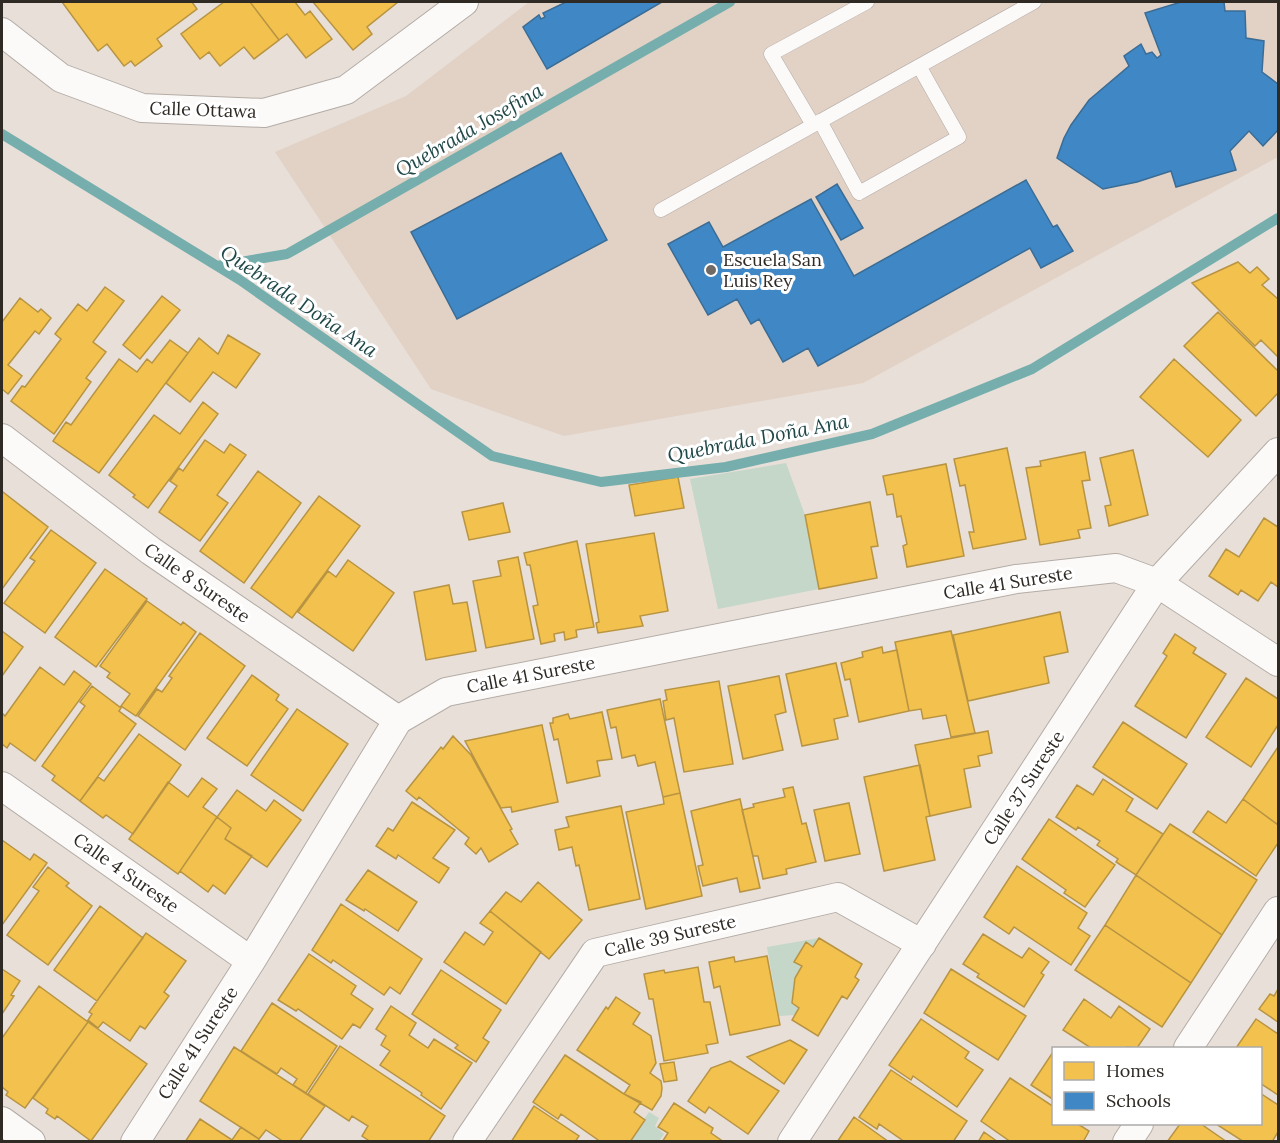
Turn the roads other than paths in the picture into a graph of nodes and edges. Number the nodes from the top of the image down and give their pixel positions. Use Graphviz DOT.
graph roads {
  1 [pos="464,2"];
  2 [pos="867,2"];
  3 [pos="1034,2"];
  4 [pos="2,32"];
  5 [pos="919,66"];
  6 [pos="816,123"];
  7 [pos="661,210"];
  8 [pos="2,438"];
  9 [pos="1278,452"];
  10 [pos="1157,583"];
  11 [pos="1278,662"];
  12 [pos="398,720"];
  13 [pos="2,786"];
  14 [pos="1278,911"];
  15 [pos="922,944"];
  16 [pos="251,961"];
  17 [pos="1189,1047"];
  18 [pos="2,1121"];
  19 [pos="1137,1125"];
  20 [pos="31,1142"];
  21 [pos="135,1142"];
  22 [pos="467,1142"];
  23 [pos="792,1142"];
  24 [pos="1127,1142"];
  1 -- 4 [label="street, Calle Ottawa"];
  2 -- 6 [label="lane"];
  3 -- 5 [label="lane"];
  5 -- 6 [label="lane"];
  5 -- 6 [label="lane"];
  6 -- 7 [label="lane"];
  8 -- 12 [label="street, Calle 8 Sureste"];
  9 -- 10 [label="street, Calle 37 Sureste"];
  10 -- 11 [label="street, Calle 41 Sureste"];
  10 -- 12 [label="street, Calle 41 Sureste"];
  10 -- 15 [label="street, Calle 37 Sureste"];
  12 -- 16 [label="street, Calle 41 Sureste"];
  13 -- 16 [label="street, Calle 4 Sureste"];
  14 -- 17 [label="street"];
  15 -- 22 [label="street, Calle 39 Sureste"];
  15 -- 23 [label="street, Calle 37 Sureste"];
  16 -- 21 [label="street, Calle 41 Sureste"];
  18 -- 20 [label="street"];
  19 -- 24 [label="street"];
}
